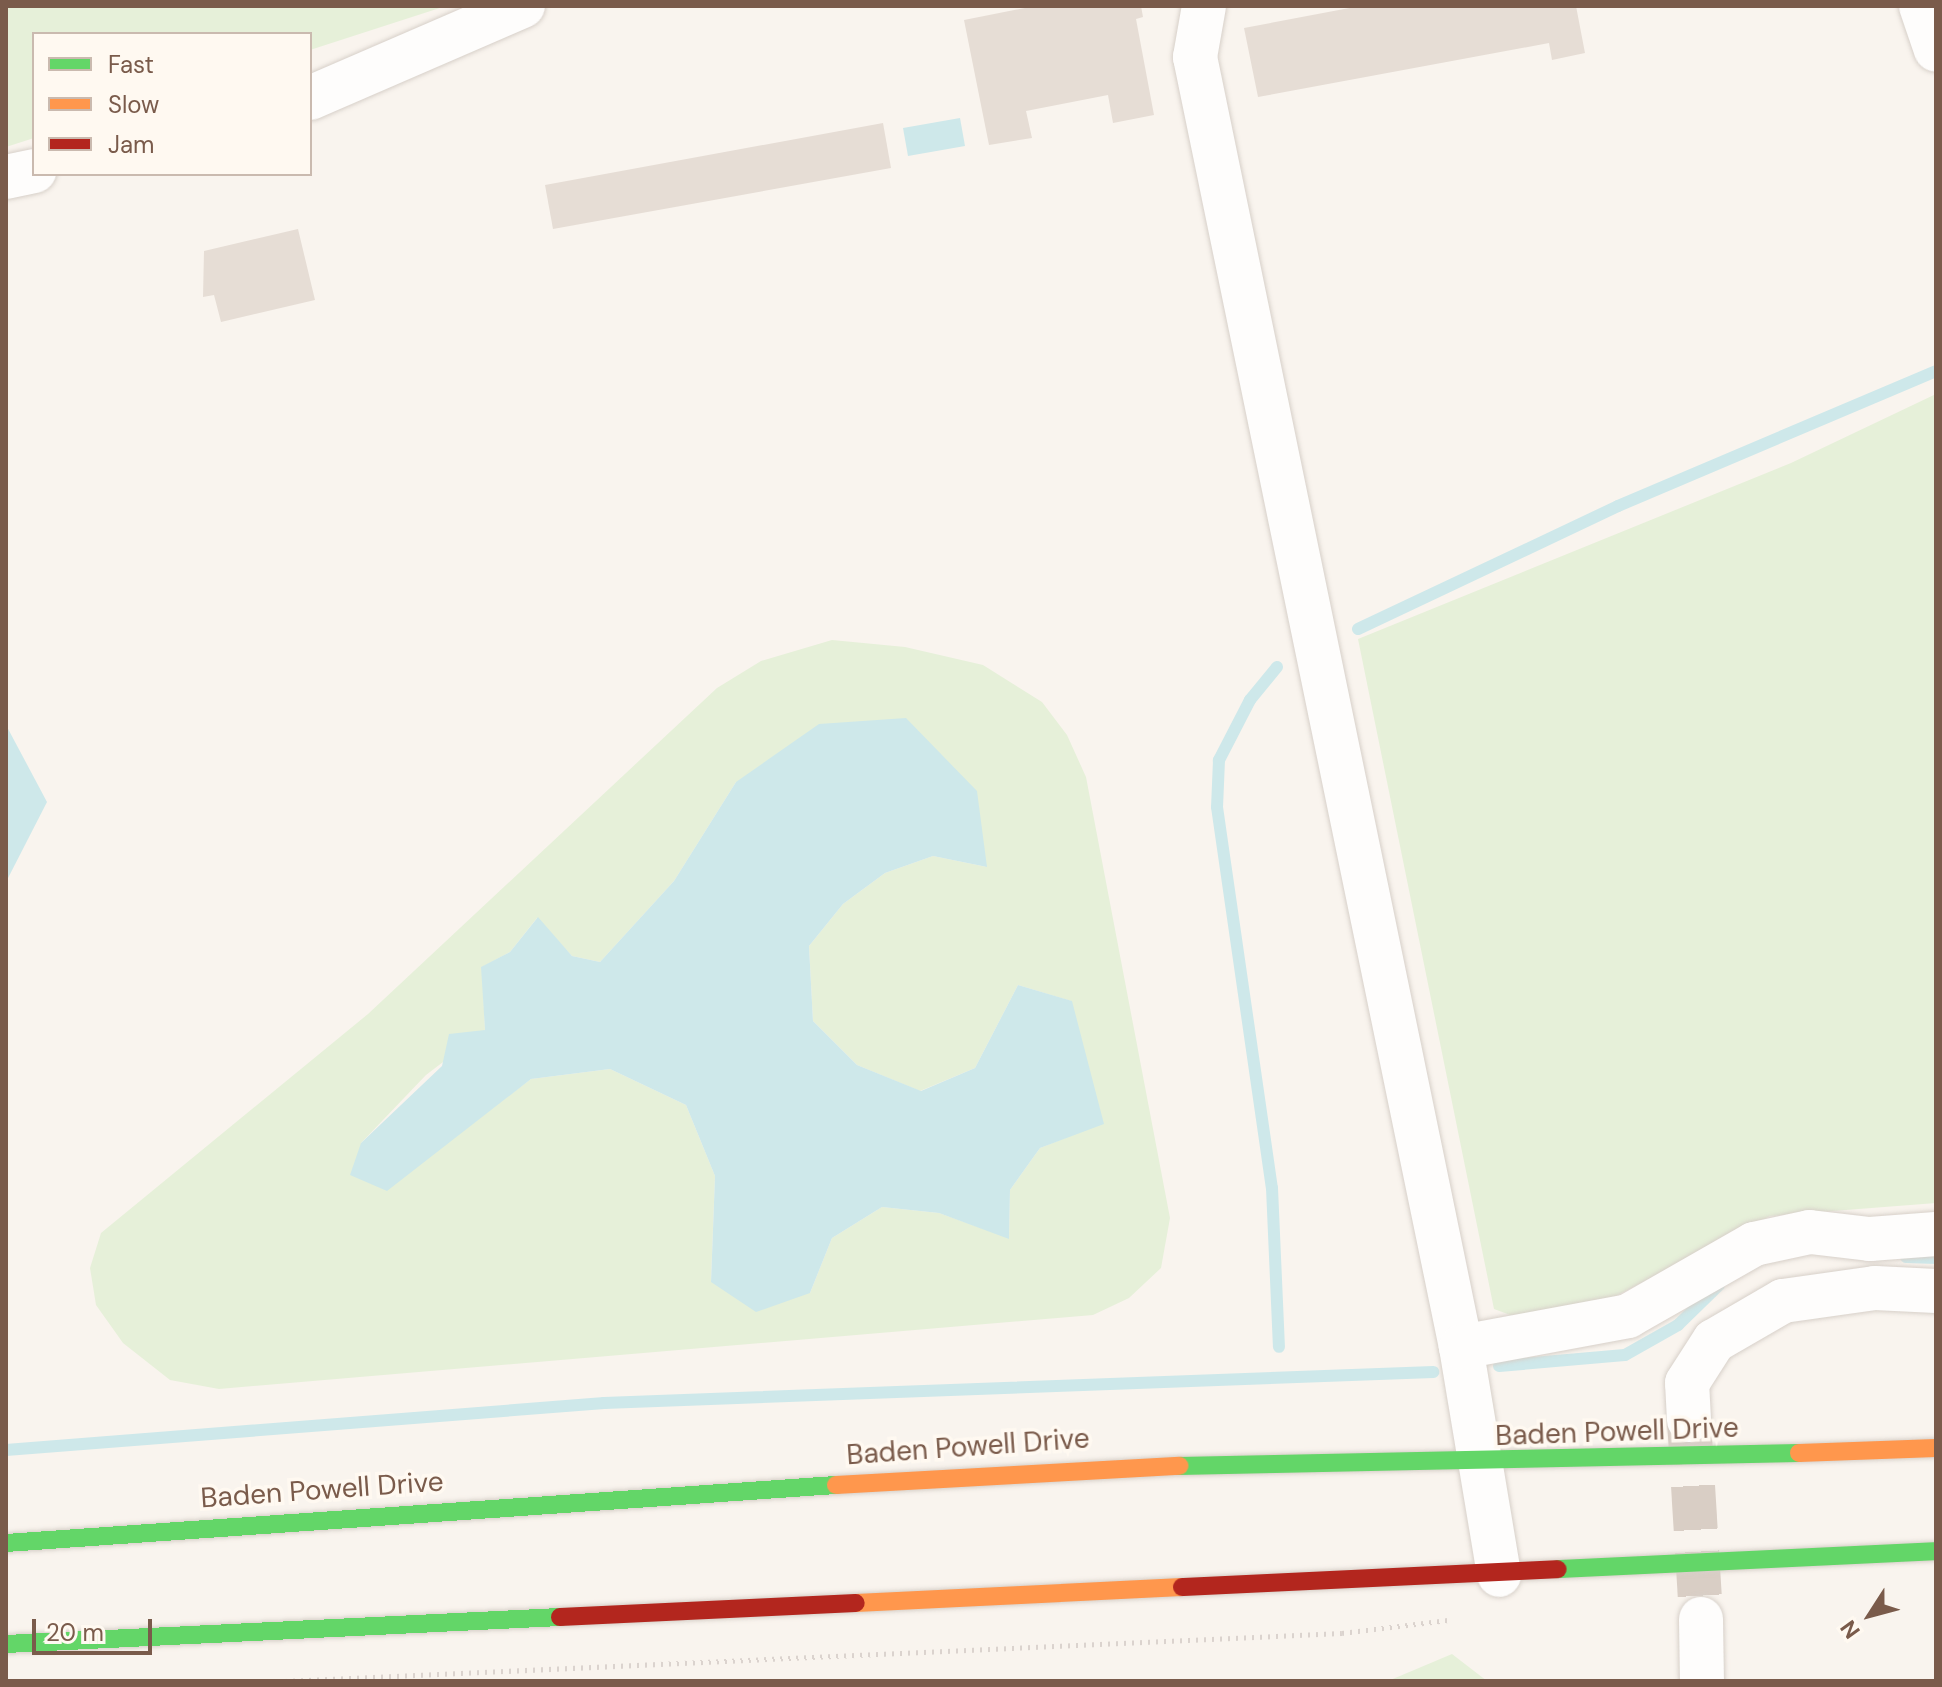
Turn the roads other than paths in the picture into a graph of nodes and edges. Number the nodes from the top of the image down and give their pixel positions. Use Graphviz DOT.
graph roads {
  1 [pos="523,6"];
  2 [pos="1204,6"];
  3 [pos="1921,6"];
  4 [pos="1936,50"];
  5 [pos="312,97"];
  6 [pos="32,171"];
  7 [pos="6,177"];
  8 [pos="1936,1234"];
  9 [pos="1936,1291"];
  10 [pos="1461,1347"];
  11 [pos="1689,1420"];
  12 [pos="1936,1448"];
  13 [pos="1481,1465"];
  14 [pos="6,1543"];
  15 [pos="1936,1551"];
  16 [pos="1499,1575"];
  17 [pos="1701,1619"];
  18 [pos="6,1644"];
  19 [pos="1702,1681"];
  1 -- 5 [label="street"];
  2 -- 10 [label="street"];
  3 -- 4 [label="street"];
  6 -- 7 [label="street"];
  8 -- 10 [label="street"];
  9 -- 11 [label="street"];
  10 -- 13 [label="street"];
  12 -- 13 [label="main road, Baden Powell Drive"];
  13 -- 14 [label="main road, Baden Powell Drive"];
  13 -- 16 [label="street"];
  15 -- 16 [label="main road"];
  16 -- 18 [label="main road"];
  17 -- 19 [label="street"];
}
